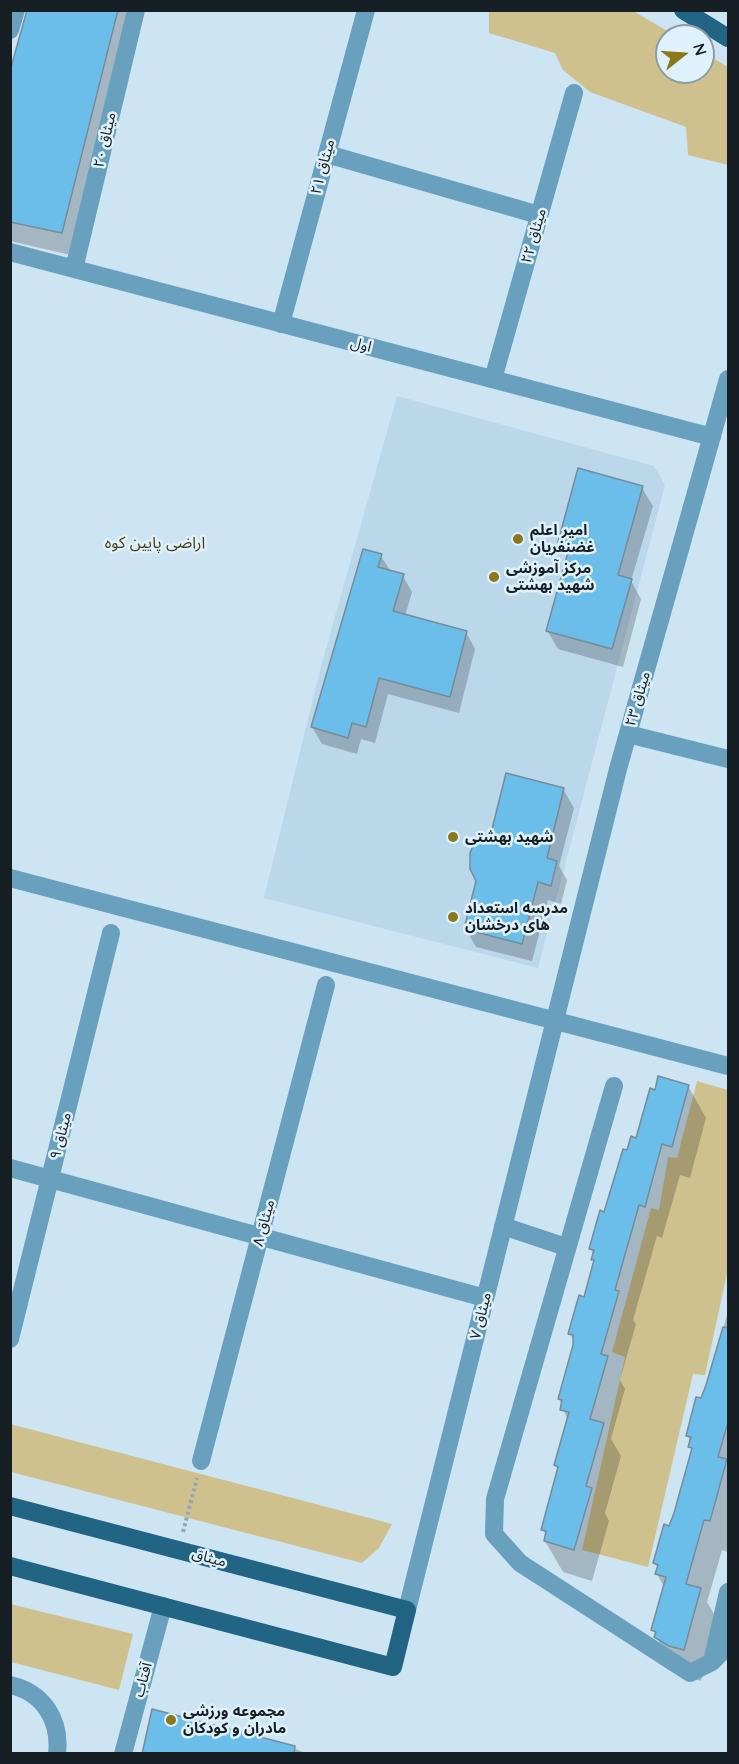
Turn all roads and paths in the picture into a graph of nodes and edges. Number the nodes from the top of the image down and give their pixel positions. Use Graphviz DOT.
graph roads {
  1 [pos="16,10"];
  2 [pos="136,10"];
  3 [pos="366,10"];
  4 [pos="683,10"];
  5 [pos="10,30"];
  6 [pos="729,38"];
  7 [pos="574,93"];
  8 [pos="327,154"];
  9 [pos="540,215"];
  10 [pos="10,252"];
  11 [pos="74,269"];
  12 [pos="281,324"];
  13 [pos="493,379"];
  14 [pos="729,380"];
  15 [pos="712,437"];
  16 [pos="628,734"];
  17 [pos="729,759"];
  18 [pos="10,878"];
  19 [pos="111,933"];
  20 [pos="326,985"];
  21 [pos="555,1022"];
  22 [pos="729,1066"];
  23 [pos="614,1086"];
  24 [pos="10,1168"];
  25 [pos="50,1178"];
  26 [pos="503,1226"];
  27 [pos="261,1234"];
  28 [pos="566,1247"];
  29 [pos="486,1298"];
  30 [pos="10,1339"];
  31 [pos="201,1461"];
  32 [pos="10,1506"];
  33 [pos="179,1550"];
  34 [pos="10,1566"];
  35 [pos="729,1592"];
  36 [pos="163,1606"];
  37 [pos="407,1610"];
  38 [pos="729,1646"];
  39 [pos="712,1662"];
  40 [pos="10,1685"];
  41 [pos="57,1754"];
  42 [pos="123,1754"];
  1 -- 5 [label="street"];
  2 -- 11 [label="street, میثاق ۲۰"];
  3 -- 8 [label="street, میثاق ۲۱"];
  4 -- 6 [label="main road"];
  7 -- 9 [label="street, میثاق ۲۲"];
  8 -- 9 [label="street"];
  8 -- 12 [label="street, میثاق ۲۱"];
  9 -- 13 [label="street, میثاق ۲۲"];
  10 -- 11 [label="street, اول"];
  11 -- 12 [label="street, اول"];
  12 -- 13 [label="street, اول"];
  13 -- 15 [label="street, اول"];
  14 -- 15 [label="street, میثاق ۲۳"];
  15 -- 16 [label="street, میثاق ۲۳"];
  16 -- 17 [label="street"];
  16 -- 21 [label="street, میثاق ۲۳"];
  18 -- 21 [label="street"];
  19 -- 25 [label="street, میثاق ۹"];
  20 -- 27 [label="street, میثاق ۸"];
  21 -- 22 [label="street"];
  21 -- 26 [label="street, میثاق ۷"];
  23 -- 28 [label="street"];
  24 -- 25 [label="street"];
  25 -- 27 [label="street"];
  25 -- 30 [label="street, میثاق ۹"];
  26 -- 28 [label="street"];
  26 -- 29 [label="street, میثاق ۷"];
  27 -- 29 [label="street"];
  27 -- 31 [label="street, میثاق ۸"];
  28 -- 39 [label="street"];
  29 -- 37 [label="street, میثاق ۷"];
  31 -- 33 [label="path"];
  32 -- 33 [label="main road, میثاق"];
  33 -- 37 [label="main road, میثاق"];
  34 -- 36 [label="main road"];
  35 -- 39 [label="street"];
  36 -- 37 [label="main road"];
  36 -- 42 [label="street, آفتاب"];
  38 -- 39 [label="street"];
  40 -- 41 [label="street"];
}
